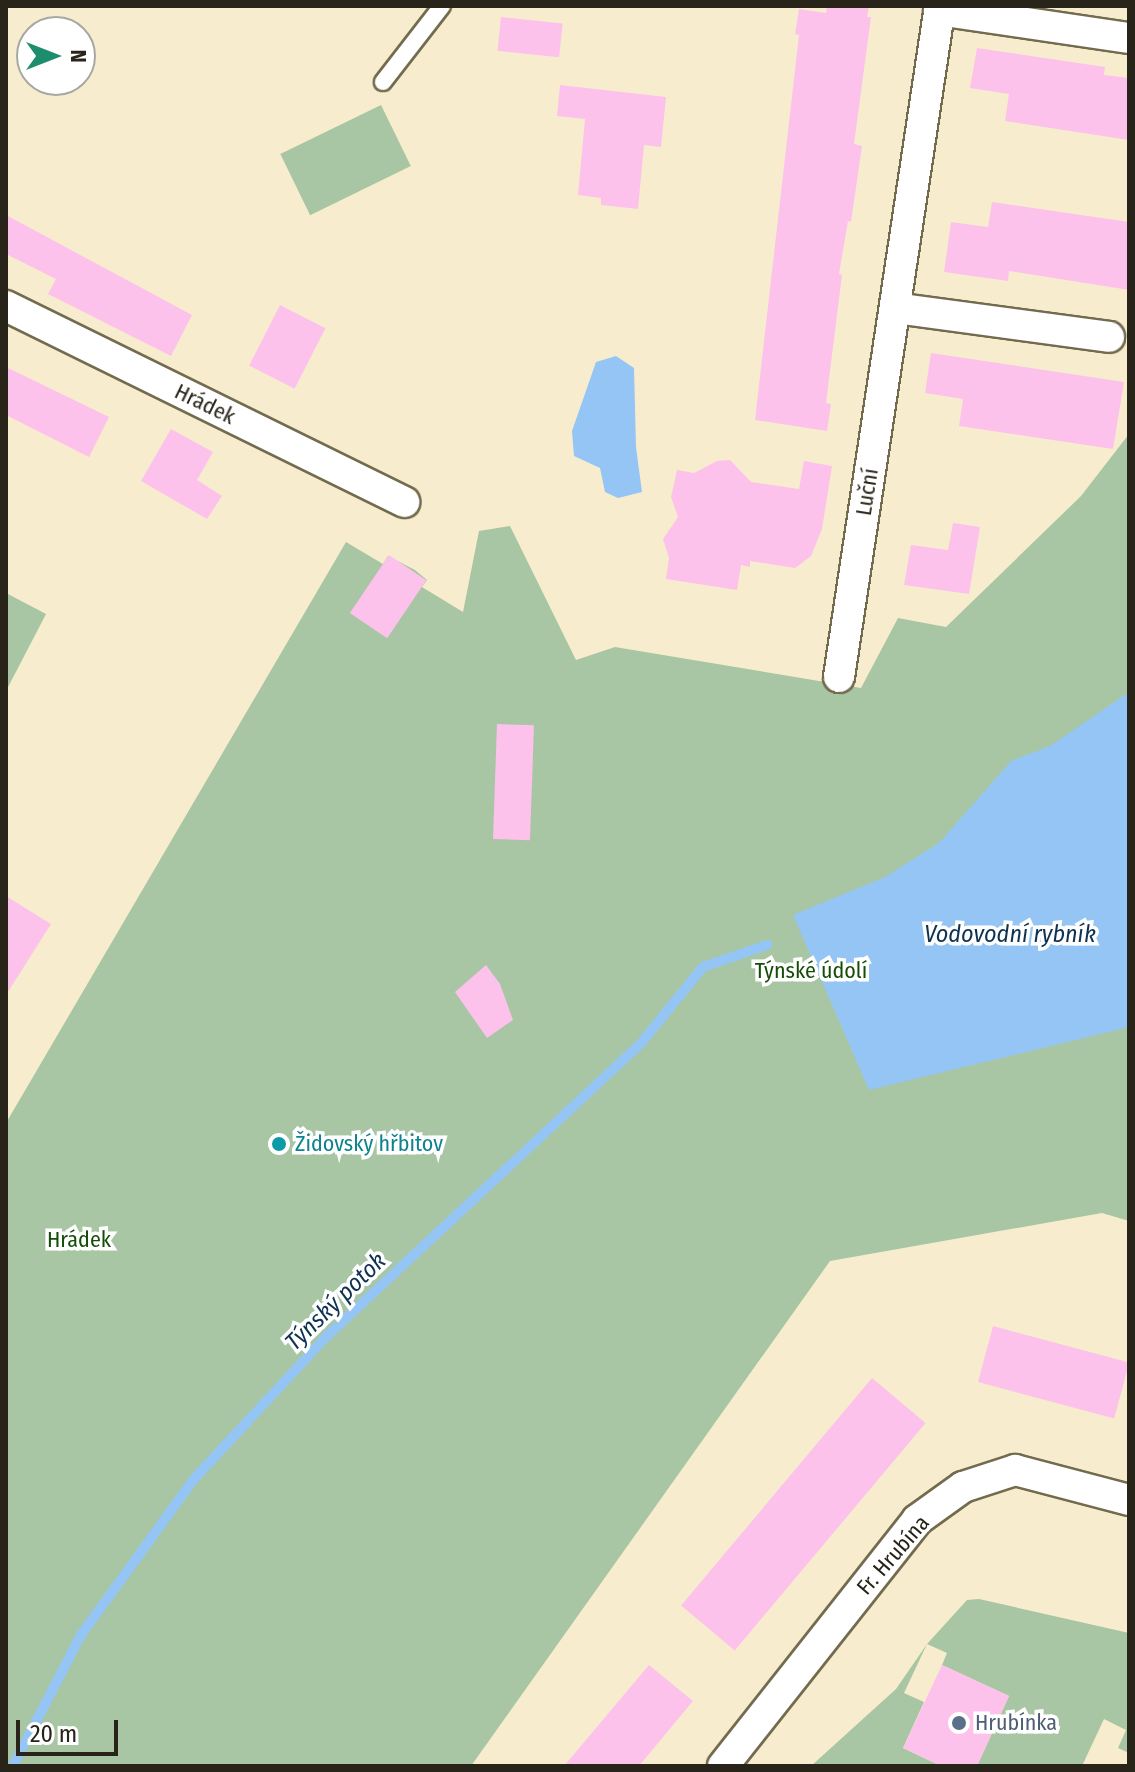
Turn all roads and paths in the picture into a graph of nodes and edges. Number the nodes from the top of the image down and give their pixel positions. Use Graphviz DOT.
graph roads {
  1 [pos="442,6"];
  2 [pos="940,8"];
  3 [pos="1129,38"];
  4 [pos="383,82"];
  5 [pos="6,306"];
  6 [pos="895,308"];
  7 [pos="1109,337"];
  8 [pos="404,502"];
  9 [pos="839,677"];
  10 [pos="1129,1500"];
  11 [pos="723,1766"];
  1 -- 4 [label="lane"];
  2 -- 3 [label="street"];
  2 -- 6 [label="street, Luční"];
  5 -- 8 [label="street, Hrádek"];
  6 -- 7 [label="street"];
  6 -- 9 [label="street, Luční"];
  10 -- 11 [label="street, Fr. Hrubína"];
}
